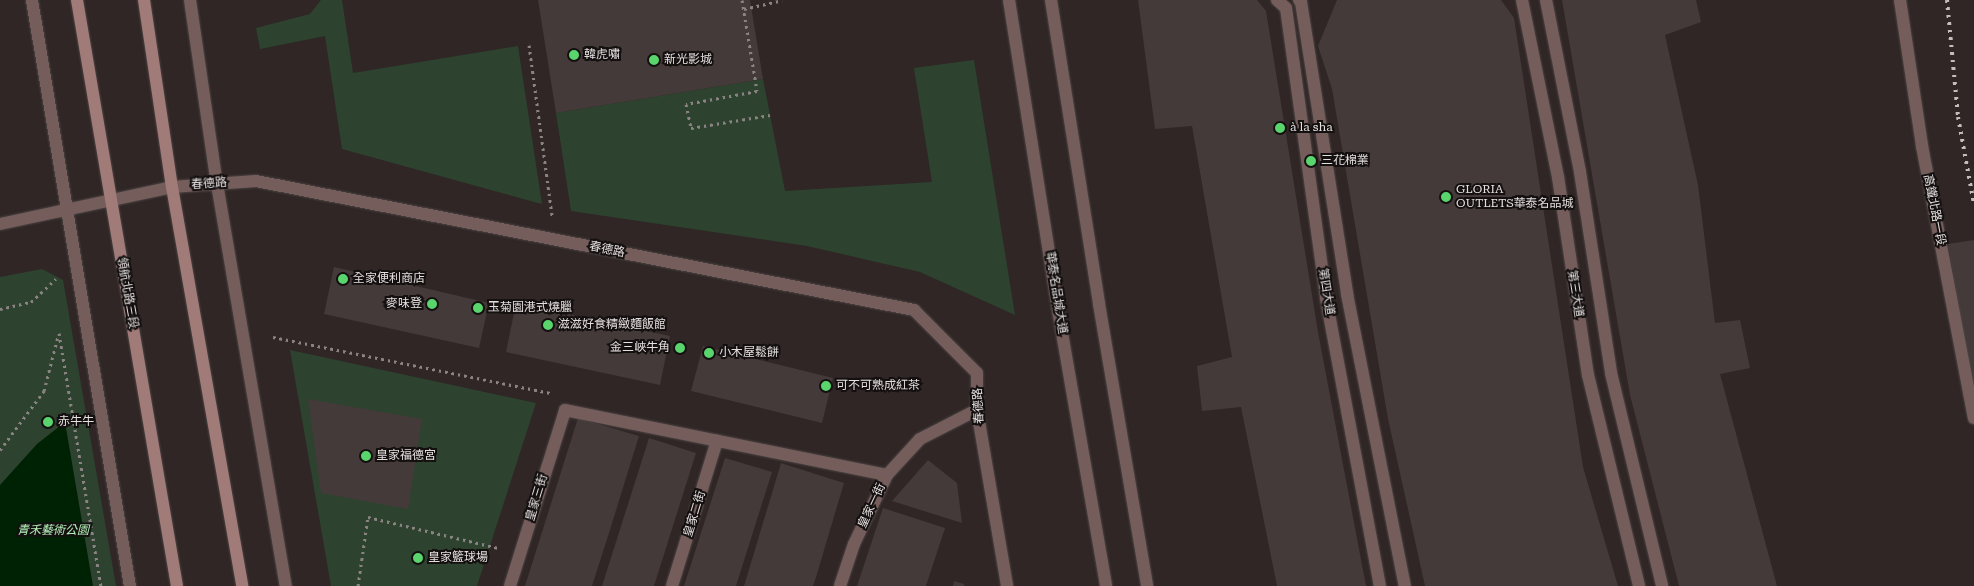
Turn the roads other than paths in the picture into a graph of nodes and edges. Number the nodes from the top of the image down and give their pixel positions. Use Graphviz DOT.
graph roads {
  1 [pos="32,0"];
  2 [pos="77,0"];
  3 [pos="144,0"];
  4 [pos="190,0"];
  5 [pos="1009,0"];
  6 [pos="1051,0"];
  7 [pos="1277,0"];
  8 [pos="1299,0"];
  9 [pos="1522,0"];
  10 [pos="1546,0"];
  11 [pos="1900,0"];
  12 [pos="217,184"];
  13 [pos="172,187"];
  14 [pos="111,199"];
  15 [pos="68,208"];
  16 [pos="0,224"];
  17 [pos="976,410"];
  18 [pos="1974,418"];
  19 [pos="717,441"];
  20 [pos="887,475"];
  21 [pos="130,586"];
  22 [pos="177,586"];
  23 [pos="242,586"];
  24 [pos="286,586"];
  25 [pos="510,586"];
  26 [pos="672,586"];
  27 [pos="840,586"];
  28 [pos="1007,586"];
  29 [pos="1106,586"];
  30 [pos="1147,586"];
  31 [pos="1380,586"];
  32 [pos="1405,586"];
  33 [pos="1639,586"];
  34 [pos="1662,586"];
  1 -- 15 [label="street"];
  2 -- 14 [label="main road, 領航北路三段"];
  3 -- 13 [label="main road"];
  4 -- 12 [label="street"];
  5 -- 29 [label="street, 華泰名品城大道"];
  6 -- 30 [label="street"];
  7 -- 31 [label="street, 第四大道"];
  8 -- 32 [label="street, 第四大道"];
  9 -- 33 [label="street, 第三大道"];
  10 -- 34 [label="street, 第三大道"];
  11 -- 18 [label="street, 高鐵北路一段"];
  12 -- 13 [label="street, 春德路"];
  12 -- 17 [label="street, 春德路"];
  12 -- 24 [label="street"];
  13 -- 14 [label="street, 春德路"];
  13 -- 23 [label="main road"];
  14 -- 15 [label="street, 春德路"];
  14 -- 22 [label="main road, 領航北路三段"];
  15 -- 16 [label="street, 春德路"];
  15 -- 21 [label="street"];
  17 -- 20 [label="street, 皇家一街"];
  17 -- 28 [label="street, 春德路"];
  19 -- 20 [label="street"];
  19 -- 25 [label="street, 皇家三街"];
  19 -- 26 [label="street, 皇家二街"];
  20 -- 27 [label="street, 皇家一街"];
}
